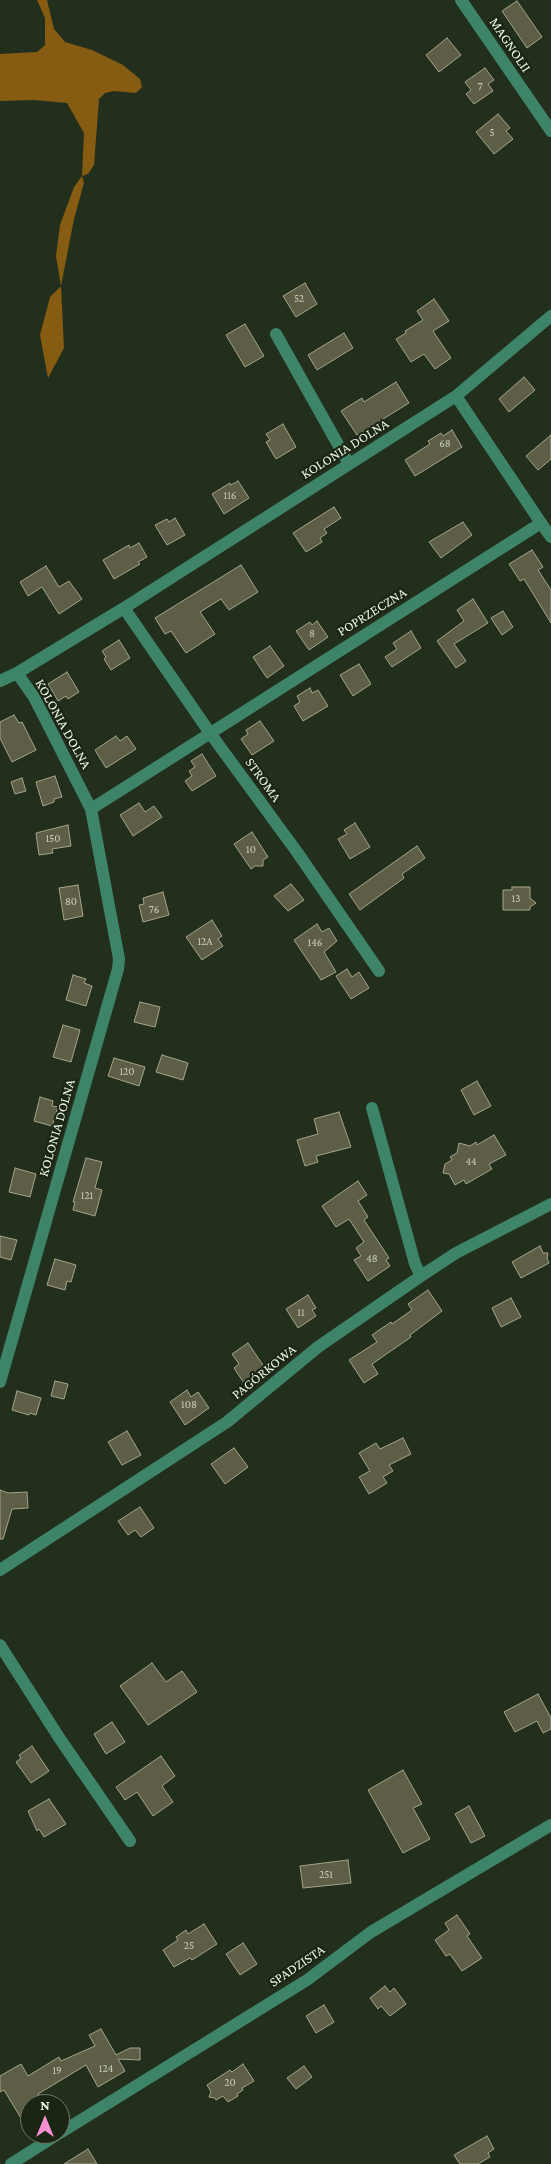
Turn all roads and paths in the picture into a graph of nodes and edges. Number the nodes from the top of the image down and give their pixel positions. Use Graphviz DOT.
graph roads {
  1 [pos="462,0"];
  2 [pos="551,131"];
  3 [pos="551,316"];
  4 [pos="276,334"];
  5 [pos="456,396"];
  6 [pos="349,464"];
  7 [pos="541,523"];
  8 [pos="551,536"];
  9 [pos="124,608"];
  10 [pos="17,673"];
  11 [pos="0,681"];
  12 [pos="210,733"];
  13 [pos="91,809"];
  14 [pos="379,971"];
  15 [pos="372,1108"];
  16 [pos="551,1204"];
  17 [pos="420,1276"];
  18 [pos="0,1382"];
  19 [pos="0,1570"];
  20 [pos="0,1645"];
  21 [pos="551,1825"];
  22 [pos="130,1841"];
  23 [pos="70,2126"];
  24 [pos="42,2144"];
  25 [pos="10,2164"];
  1 -- 2 [label="street, MAGNOLII"];
  3 -- 5 [label="street, KOLONIA DOLNA"];
  4 -- 6 [label="street"];
  5 -- 6 [label="street, KOLONIA DOLNA"];
  5 -- 7 [label="street"];
  6 -- 9 [label="street, KOLONIA DOLNA"];
  7 -- 8 [label="street"];
  7 -- 12 [label="street, POPRZECZNA"];
  9 -- 10 [label="street, KOLONIA DOLNA"];
  9 -- 12 [label="street, STROMA"];
  10 -- 11 [label="street"];
  10 -- 13 [label="street, KOLONIA DOLNA"];
  12 -- 13 [label="street, POPRZECZNA"];
  12 -- 14 [label="street, STROMA"];
  13 -- 18 [label="street, KOLONIA DOLNA"];
  15 -- 17 [label="street"];
  16 -- 17 [label="street, PAGÓRKOWA"];
  17 -- 19 [label="street, PAGÓRKOWA"];
  20 -- 22 [label="street"];
  21 -- 23 [label="street, SPADZISTA"];
  24 -- 25 [label="street, SPADZISTA"];
}
